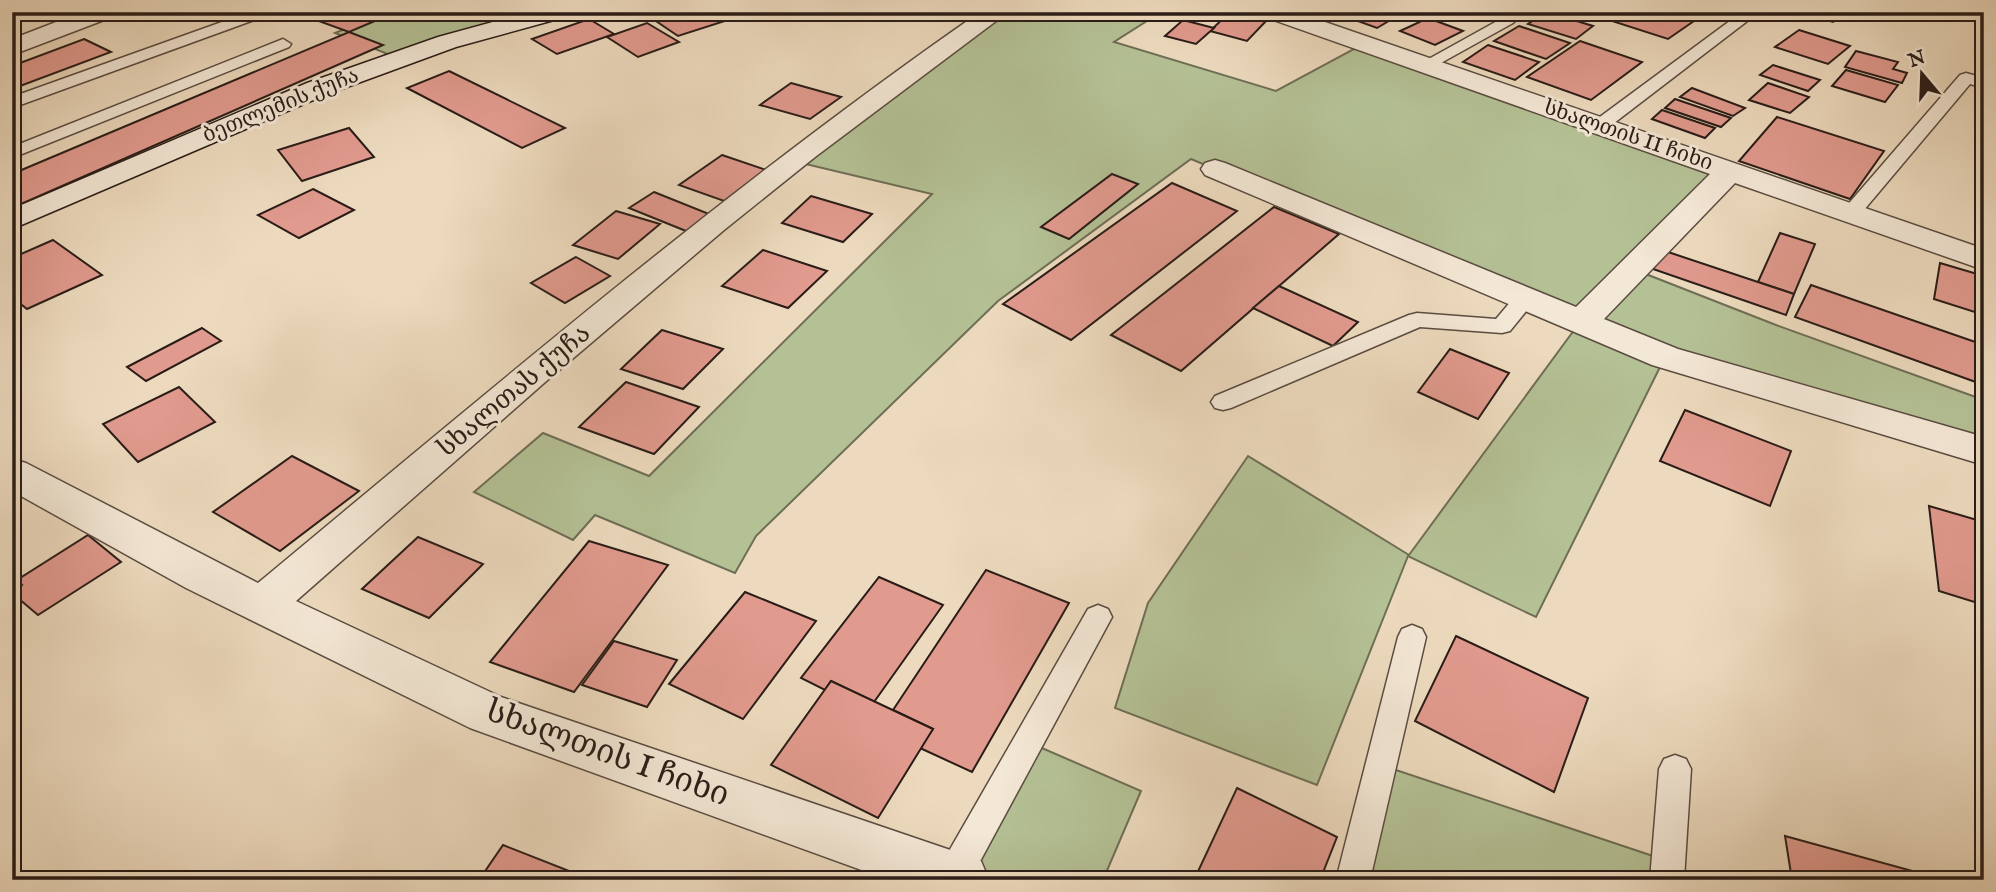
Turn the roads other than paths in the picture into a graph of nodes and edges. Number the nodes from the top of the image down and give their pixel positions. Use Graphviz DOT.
graph roads {
  1 [pos="104,12"];
  2 [pos="556,12"];
  3 [pos="996,12"];
  4 [pos="1273,12"];
  5 [pos="1752,12"];
  6 [pos="252,16"];
  7 [pos="1508,20"];
  8 [pos="283,44"];
  9 [pos="12,48"];
  10 [pos="132,59"];
  11 [pos="1424,66"];
  12 [pos="186,83"];
  13 [pos="1984,83"];
  14 [pos="12,103"];
  15 [pos="1600,125"];
  16 [pos="12,153"];
  17 [pos="1215,169"];
  18 [pos="1730,171"];
  19 [pos="1851,213"];
  20 [pos="12,220"];
  21 [pos="1984,260"];
  22 [pos="1525,299"];
  23 [pos="1581,322"];
  24 [pos="1223,402"];
  25 [pos="1984,451"];
  26 [pos="12,473"];
  27 [pos="262,605"];
  28 [pos="1098,617"];
  29 [pos="1412,637"];
  30 [pos="1675,769"];
  31 [pos="958,878"];
  32 [pos="1353,880"];
  33 [pos="1667,880"];
  1 -- 9 [label="street"];
  2 -- 20 [label="street, ბეთლემის ქუჩა"];
  3 -- 27 [label="street, სხალთას ქუჩა"];
  4 -- 11 [label="street, სხალთის II ჩიხი"];
  5 -- 15 [label="lane"];
  6 -- 10 [label="lane"];
  7 -- 11 [label="lane"];
  8 -- 12 [label="lane"];
  10 -- 12 [label="lane"];
  10 -- 14 [label="lane"];
  11 -- 15 [label="street, სხალთის II ჩიხი"];
  12 -- 16 [label="lane"];
  13 -- 19 [label="lane"];
  15 -- 18 [label="street, სხალთის II ჩიხი"];
  17 -- 22 [label="street"];
  18 -- 19 [label="street, სხალთის II ჩიხი"];
  18 -- 23 [label="street"];
  19 -- 21 [label="street, სხალთის II ჩიხი"];
  22 -- 23 [label="street"];
  22 -- 24 [label="lane"];
  23 -- 25 [label="street"];
  26 -- 27 [label="street"];
  27 -- 31 [label="street, სხალთის I ჩიხი"];
  28 -- 31 [label="lane"];
  29 -- 32 [label="lane"];
  30 -- 33 [label="lane"];
}
